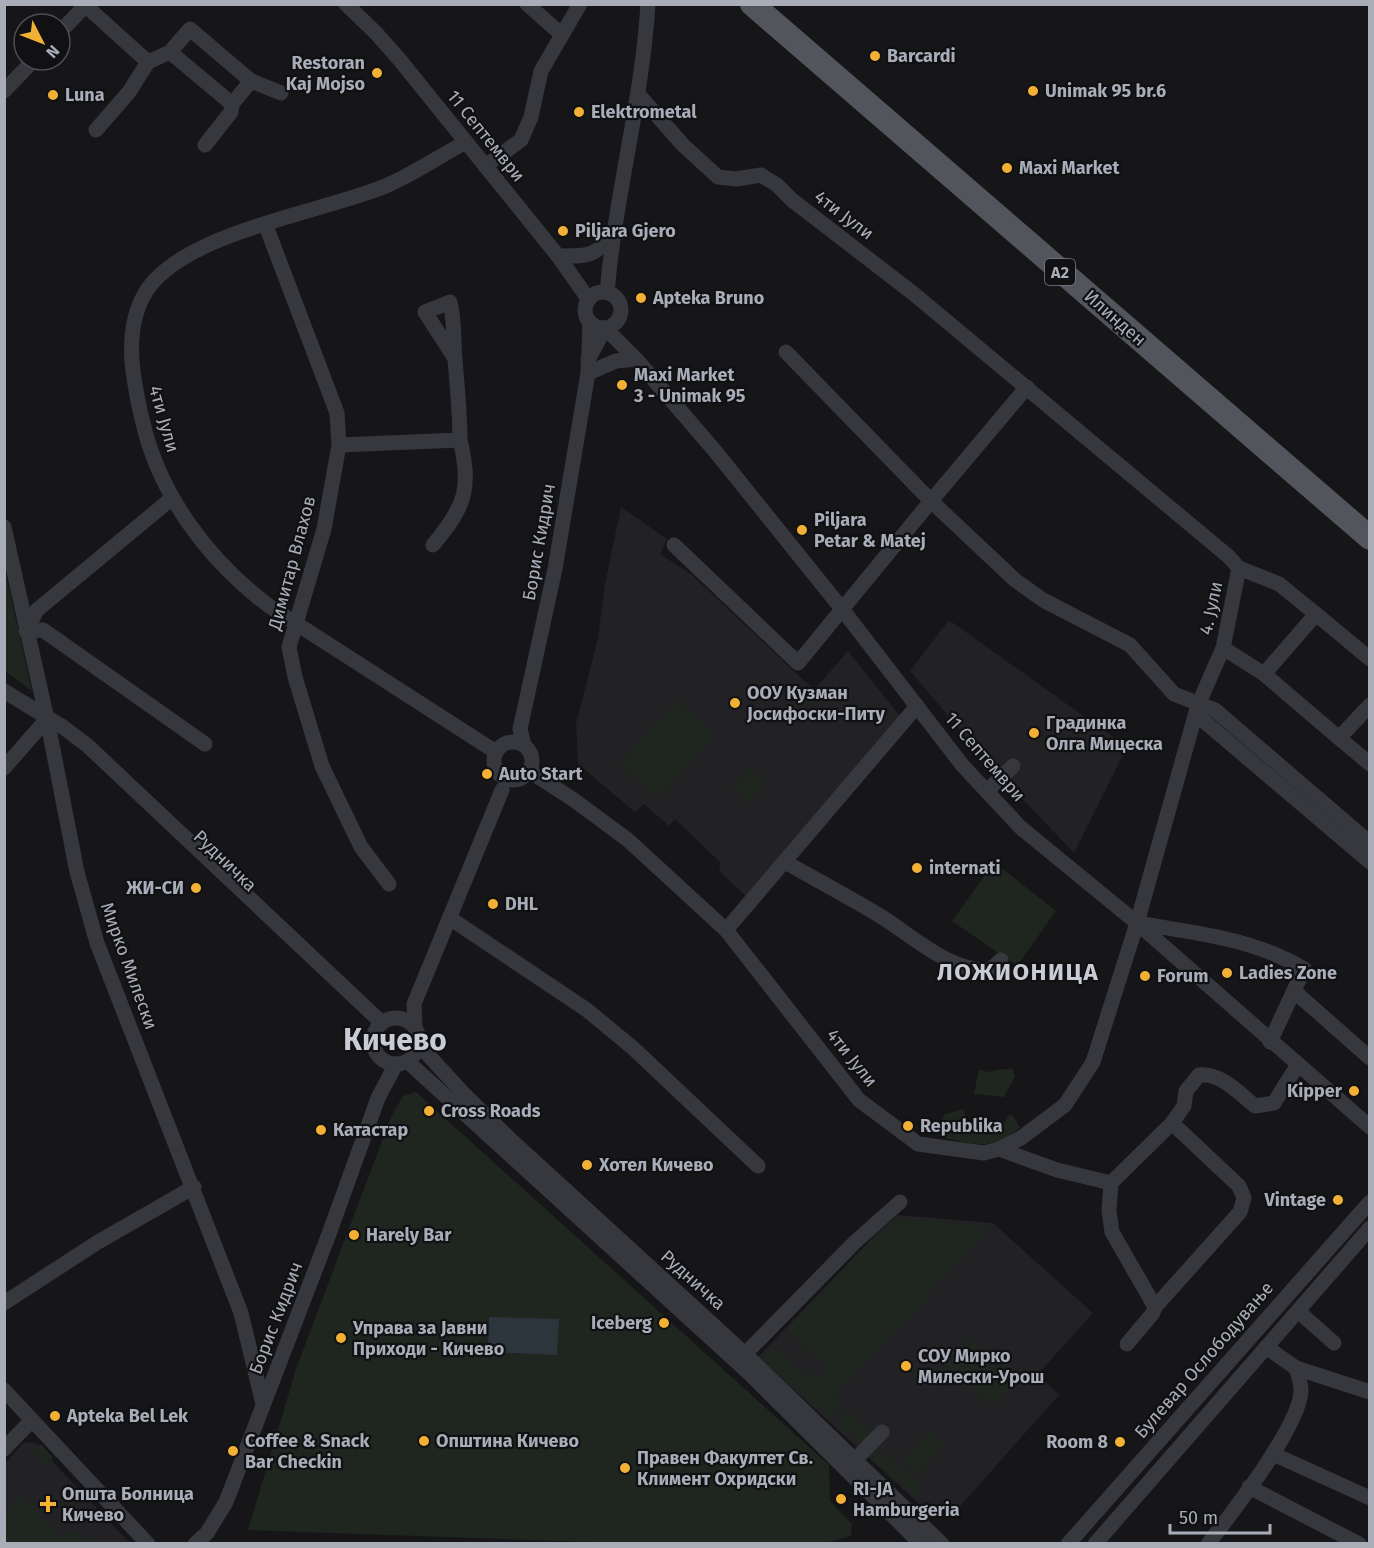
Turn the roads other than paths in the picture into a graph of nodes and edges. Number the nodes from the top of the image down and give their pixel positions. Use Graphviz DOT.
graph roads {
  1 [pos="346,4"];
  2 [pos="527,4"];
  3 [pos="580,4"];
  4 [pos="752,4"];
  5 [pos="775,4"];
  6 [pos="86,5"];
  7 [pos="650,7"];
  8 [pos="72,20"];
  9 [pos="562,35"];
  10 [pos="170,52"];
  11 [pos="148,62"];
  12 [pos="22,72"];
  13 [pos="251,81"];
  14 [pos="4,91"];
  15 [pos="281,93"];
  16 [pos="638,94"];
  17 [pos="232,104"];
  18 [pos="96,130"];
  19 [pos="466,142"];
  20 [pos="205,144"];
  21 [pos="485,166"];
  22 [pos="266,226"];
  23 [pos="612,233"];
  24 [pos="558,256"];
  25 [pos="607,293"];
  26 [pos="589,300"];
  27 [pos="620,316"];
  28 [pos="590,322"];
  29 [pos="605,328"];
  30 [pos="786,352"];
  31 [pos="454,357"];
  32 [pos="636,359"];
  33 [pos="588,367"];
  34 [pos="1027,387"];
  35 [pos="459,440"];
  36 [pos="339,445"];
  37 [pos="171,499"];
  38 [pos="931,501"];
  39 [pos="1370,519"];
  40 [pos="4,527"];
  41 [pos="1370,538"];
  42 [pos="433,545"];
  43 [pos="674,545"];
  44 [pos="1239,568"];
  45 [pos="842,609"];
  46 [pos="1316,614"];
  47 [pos="296,623"];
  48 [pos="26,631"];
  49 [pos="1223,648"];
  50 [pos="1370,659"];
  51 [pos="1263,674"];
  52 [pos="4,692"];
  53 [pos="1198,705"];
  54 [pos="1370,705"];
  55 [pos="917,706"];
  56 [pos="47,719"];
  57 [pos="520,729"];
  58 [pos="1339,738"];
  59 [pos="205,744"];
  60 [pos="524,746"];
  61 [pos="502,747"];
  62 [pos="1370,764"];
  63 [pos="1013,766"];
  64 [pos="5,767"];
  65 [pos="529,771"];
  66 [pos="499,774"];
  67 [pos="514,780"];
  68 [pos="502,790"];
  69 [pos="987,791"];
  70 [pos="1370,843"];
  71 [pos="785,862"];
  72 [pos="1370,862"];
  73 [pos="389,884"];
  74 [pos="451,919"];
  75 [pos="1137,923"];
  76 [pos="726,930"];
  77 [pos="1001,960"];
  78 [pos="1295,992"];
  79 [pos="414,1004"];
  80 [pos="383,1024"];
  81 [pos="415,1027"];
  82 [pos="1270,1042"];
  83 [pos="419,1046"];
  84 [pos="1370,1058"];
  85 [pos="395,1062"];
  86 [pos="1297,1066"];
  87 [pos="1172,1123"];
  88 [pos="1368,1125"];
  89 [pos="999,1149"];
  90 [pos="758,1166"];
  91 [pos="1112,1183"];
  92 [pos="194,1187"];
  93 [pos="900,1202"];
  94 [pos="1370,1202"];
  95 [pos="1370,1228"];
  96 [pos="4,1303"];
  97 [pos="1155,1307"];
  98 [pos="1298,1311"];
  99 [pos="1334,1343"];
  100 [pos="1126,1344"];
  101 [pos="1266,1347"];
  102 [pos="745,1354"];
  103 [pos="1296,1368"];
  104 [pos="4,1390"];
  105 [pos="1370,1392"];
  106 [pos="263,1404"];
  107 [pos="32,1420"];
  108 [pos="882,1432"];
  109 [pos="4,1449"];
  110 [pos="1273,1454"];
  111 [pos="856,1459"];
  112 [pos="1249,1487"];
  113 [pos="1370,1497"];
  114 [pos="1215,1541"];
  115 [pos="148,1544"];
  116 [pos="195,1544"];
  117 [pos="921,1544"];
  118 [pos="942,1544"];
  119 [pos="1068,1544"];
  120 [pos="1095,1544"];
  121 [pos="1359,1544"];
  1 -- 19 [label="street, 11 Септември"];
  2 -- 9 [label="street"];
  3 -- 9 [label="street"];
  4 -- 41 [label="main road, Илинден / A2"];
  5 -- 39 [label="main road, Илинден / A2"];
  6 -- 8 [label="street"];
  6 -- 11 [label="street"];
  7 -- 16 [label="street"];
  9 -- 21 [label="street"];
  10 -- 11 [label="street"];
  10 -- 13 [label="street"];
  10 -- 17 [label="street"];
  11 -- 18 [label="street"];
  12 -- 14 [label="street"];
  13 -- 15 [label="street"];
  13 -- 17 [label="street"];
  16 -- 23 [label="street"];
  16 -- 34 [label="street, 4ти Јули"];
  17 -- 20 [label="street"];
  19 -- 21 [label="street, 11 Септември"];
  19 -- 22 [label="street, 4ти Јули"];
  21 -- 24 [label="street, 11 Септември"];
  22 -- 36 [label="street, Димитар Влахов"];
  22 -- 37 [label="street, 4ти Јули"];
  23 -- 24 [label="street"];
  23 -- 25 [label="street"];
  24 -- 26 [label="street, 11 Септември"];
  25 -- 26 [label="street"];
  25 -- 27 [label="street"];
  26 -- 28 [label="street"];
  27 -- 29 [label="street"];
  27 -- 32 [label="street"];
  28 -- 29 [label="street"];
  28 -- 33 [label="street"];
  29 -- 32 [label="street"];
  29 -- 33 [label="street"];
  30 -- 38 [label="street"];
  31 -- 31 [label="street"];
  31 -- 35 [label="street"];
  32 -- 33 [label="street"];
  32 -- 45 [label="street, 11 Септември"];
  33 -- 57 [label="street, Борис Кидрич"];
  34 -- 38 [label="street"];
  34 -- 44 [label="street, 4. Јули"];
  35 -- 36 [label="street"];
  35 -- 42 [label="street"];
  36 -- 47 [label="street, Димитар Влахов"];
  37 -- 47 [label="street, 4ти Јули"];
  37 -- 48 [label="street"];
  38 -- 45 [label="street"];
  38 -- 53 [label="street"];
  40 -- 48 [label="street, Мирко Милески"];
  43 -- 45 [label="street"];
  44 -- 46 [label="street"];
  44 -- 49 [label="street, 4. Јули"];
  45 -- 55 [label="street, 11 Септември"];
  46 -- 50 [label="street"];
  46 -- 51 [label="street"];
  47 -- 61 [label="street, 4ти Јули"];
  47 -- 73 [label="street, Димитар Влахов"];
  48 -- 56 [label="street, Мирко Милески"];
  48 -- 59 [label="street"];
  49 -- 51 [label="street"];
  49 -- 53 [label="street, 4. Јули"];
  51 -- 58 [label="street"];
  52 -- 56 [label="street, Рудничка"];
  53 -- 70 [label="street"];
  53 -- 72 [label="street"];
  53 -- 75 [label="street, 4. Јули"];
  54 -- 58 [label="street"];
  55 -- 69 [label="street, 11 Септември"];
  55 -- 71 [label="street"];
  56 -- 64 [label="street"];
  56 -- 80 [label="street, Рудничка"];
  56 -- 92 [label="street, Мирко Милески"];
  57 -- 60 [label="street"];
  57 -- 61 [label="street"];
  58 -- 62 [label="street"];
  60 -- 61 [label="street"];
  60 -- 65 [label="street"];
  61 -- 66 [label="street"];
  63 -- 69 [label="street"];
  65 -- 67 [label="street"];
  65 -- 76 [label="street, 4ти Јули"];
  66 -- 67 [label="street"];
  66 -- 68 [label="street"];
  67 -- 68 [label="street"];
  68 -- 74 [label="street"];
  69 -- 75 [label="street, 11 Септември"];
  71 -- 76 [label="street"];
  71 -- 77 [label="street"];
  74 -- 79 [label="street"];
  74 -- 90 [label="street"];
  75 -- 78 [label="street"];
  75 -- 82 [label="street, 11 Септември"];
  75 -- 89 [label="street, 4ти Јули"];
  76 -- 89 [label="street, 4ти Јули"];
  78 -- 82 [label="street"];
  78 -- 84 [label="street"];
  79 -- 80 [label="street"];
  79 -- 81 [label="street"];
  80 -- 81 [label="street"];
  80 -- 85 [label="street"];
  81 -- 83 [label="street"];
  82 -- 86 [label="street, 11 Септември"];
  83 -- 85 [label="street"];
  83 -- 102 [label="street, Рудничка"];
  85 -- 106 [label="street, Борис Кидрич"];
  85 -- 117 [label="street, Рудничка"];
  86 -- 87 [label="street"];
  86 -- 88 [label="street, 11 Септември"];
  87 -- 91 [label="street"];
  87 -- 97 [label="street"];
  89 -- 91 [label="street"];
  91 -- 97 [label="street"];
  92 -- 96 [label="street"];
  92 -- 106 [label="street, Мирко Милески"];
  93 -- 102 [label="street"];
  94 -- 119 [label="street, Булевар Ослободување"];
  95 -- 98 [label="street, Булевар Ослободување"];
  97 -- 100 [label="street"];
  98 -- 99 [label="street"];
  98 -- 101 [label="street, Булевар Ослободување"];
  101 -- 103 [label="street"];
  101 -- 120 [label="street, Булевар Ослободување"];
  102 -- 111 [label="street, Рудничка"];
  103 -- 105 [label="street"];
  103 -- 110 [label="street"];
  104 -- 107 [label="street"];
  106 -- 116 [label="street, Борис Кидрич"];
  107 -- 109 [label="street"];
  107 -- 115 [label="street"];
  108 -- 111 [label="street"];
  110 -- 112 [label="street"];
  110 -- 113 [label="street"];
  111 -- 118 [label="street, Рудничка"];
  112 -- 114 [label="street"];
  112 -- 121 [label="street"];
}
